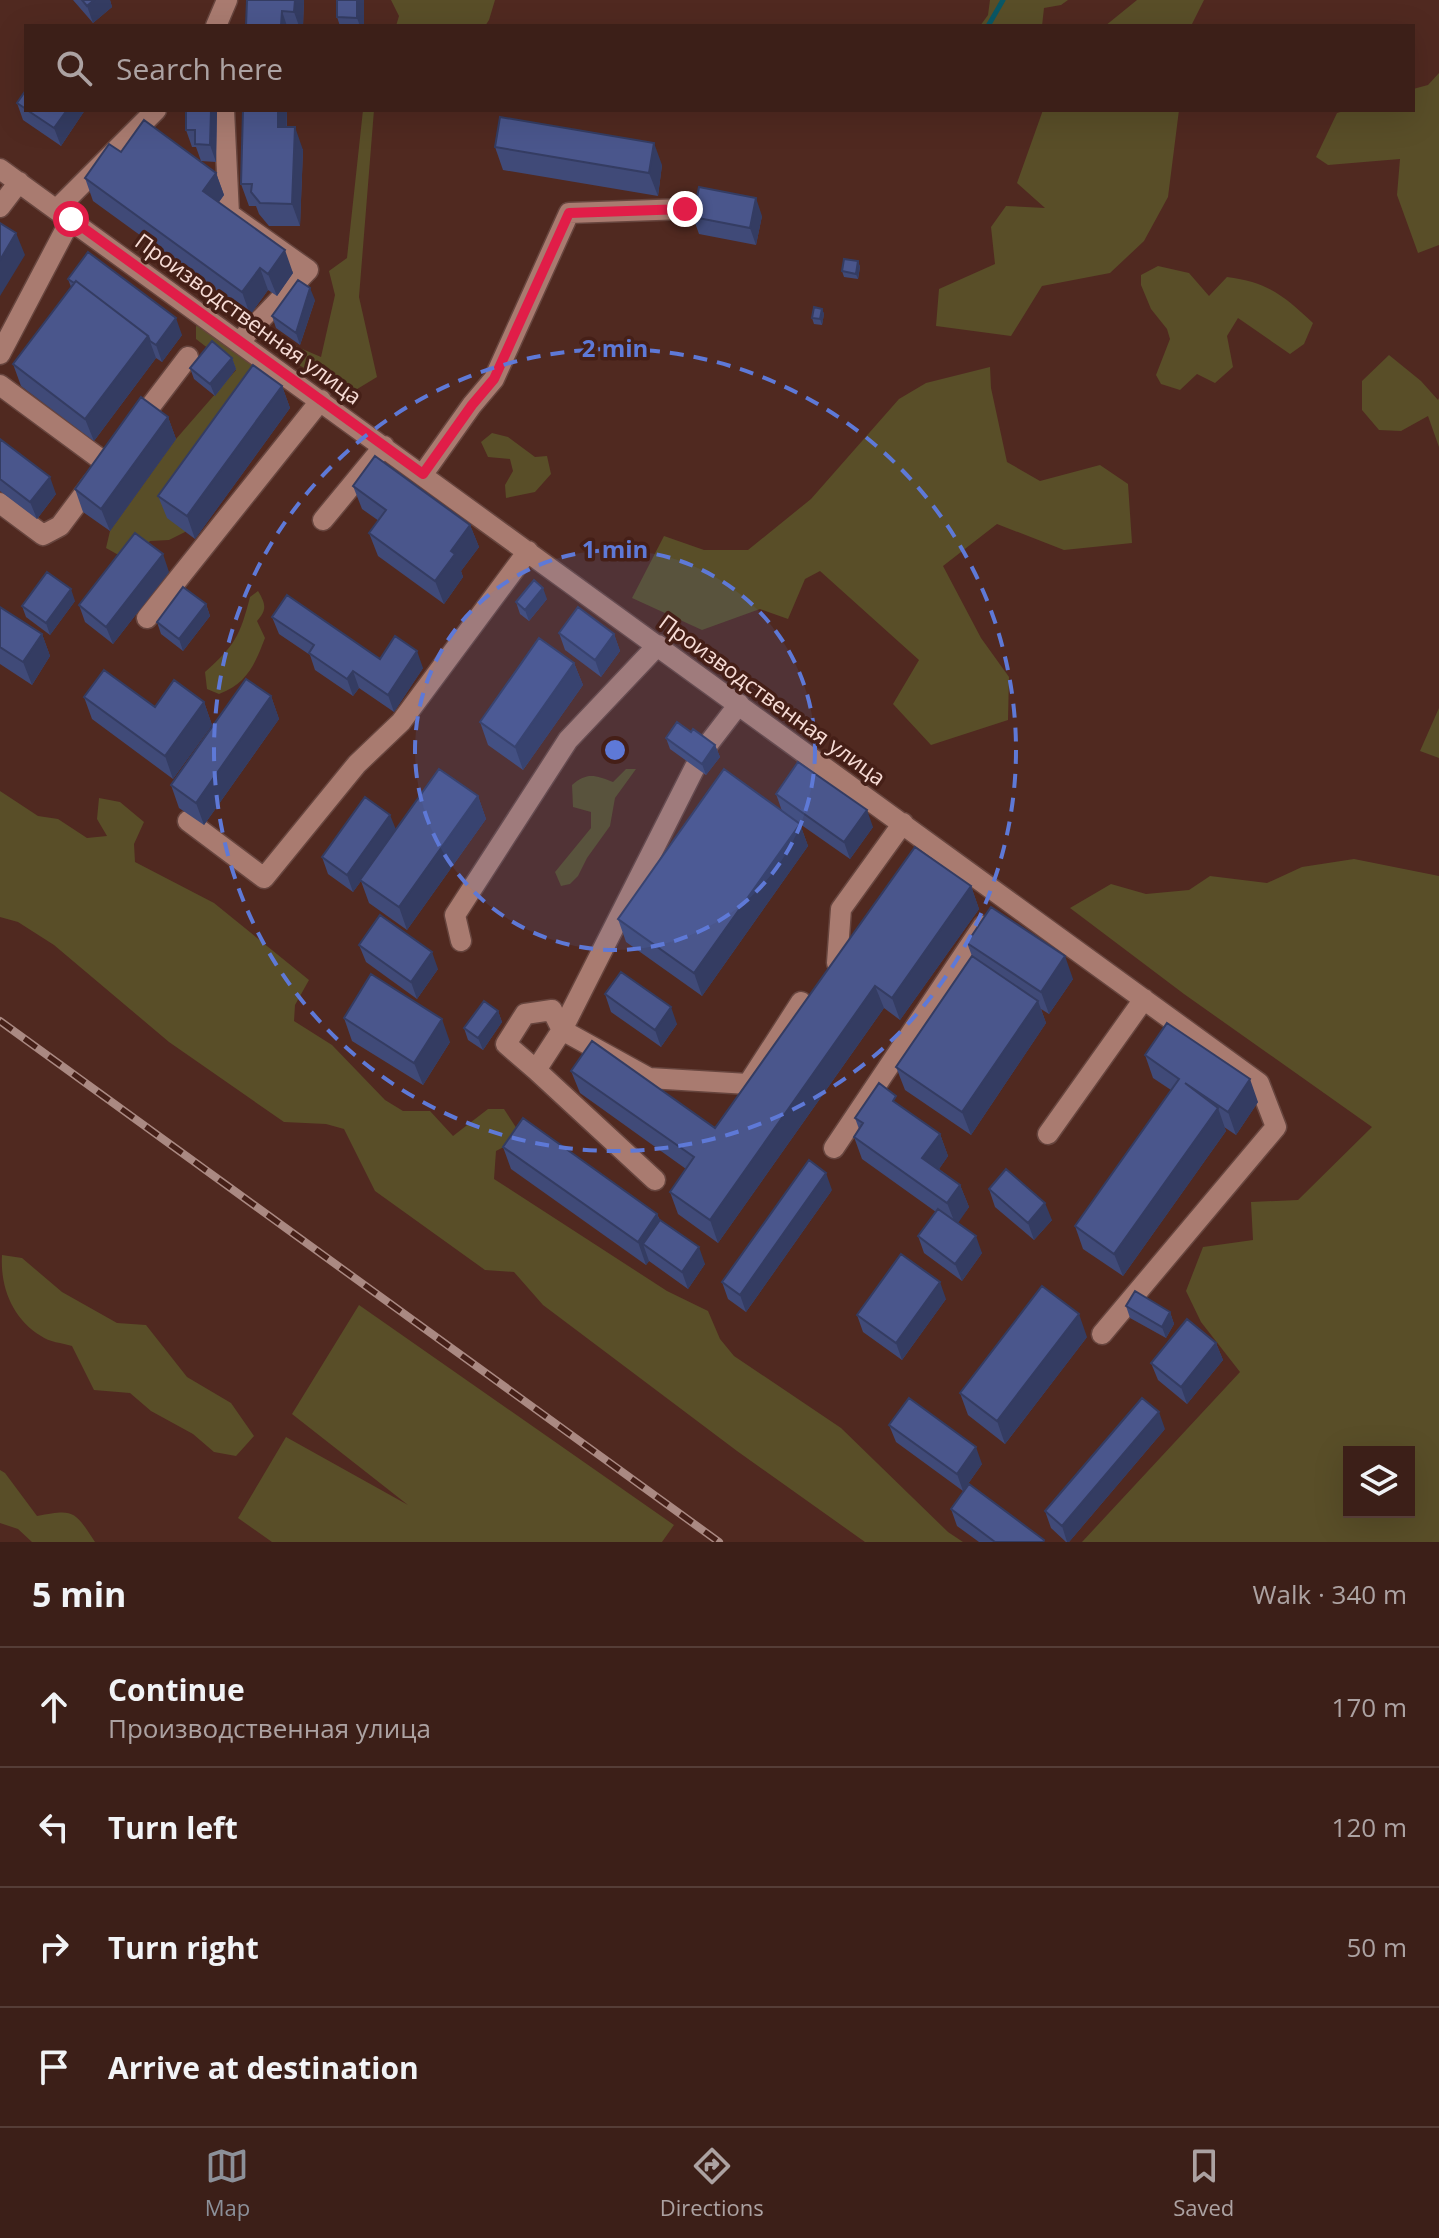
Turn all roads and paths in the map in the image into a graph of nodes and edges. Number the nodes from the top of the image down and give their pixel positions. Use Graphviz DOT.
graph roads {
  1 [pos="227,0"];
  2 [pos="217,24"];
  3 [pos="154,112"];
  4 [pos="224,112"];
  5 [pos="0,169"];
  6 [pos="19,182"];
  7 [pos="0,207"];
  8 [pos="685,209"];
  9 [pos="64,214"];
  10 [pos="240,341"];
  11 [pos="0,354"];
  12 [pos="188,357"];
  13 [pos="0,385"];
  14 [pos="321,400"];
  15 [pos="384,446"];
  16 [pos="116,452"];
  17 [pos="423,474"];
  18 [pos="0,503"];
  19 [pos="323,520"];
  20 [pos="528,551"];
  21 [pos="147,618"];
  22 [pos="658,645"];
  23 [pos="739,704"];
  24 [pos="706,747"];
  25 [pos="695,767"];
  26 [pos="188,821"];
  27 [pos="903,823"];
  28 [pos="1003,896"];
  29 [pos="461,941"];
  30 [pos="837,963"];
  31 [pos="1144,999"];
  32 [pos="801,1002"];
  33 [pos="562,1030"];
  34 [pos="536,1070"];
  35 [pos="1048,1134"];
  36 [pos="834,1148"];
  37 [pos="655,1180"];
  38 [pos="1102,1334"];
  1 -- 2 [label="street"];
  3 -- 9 [label="street"];
  4 -- 10 [label="street"];
  5 -- 6 [label="street, Производственная улица"];
  6 -- 7 [label="street"];
  6 -- 9 [label="street, Производственная улица"];
  8 -- 17 [label="street"];
  9 -- 10 [label="street, Производственная улица"];
  9 -- 11 [label="street"];
  10 -- 14 [label="street, Производственная улица"];
  12 -- 16 [label="street"];
  13 -- 16 [label="street"];
  14 -- 15 [label="street, Производственная улица"];
  14 -- 21 [label="street"];
  15 -- 17 [label="street, Производственная улица"];
  15 -- 19 [label="street"];
  16 -- 18 [label="street"];
  17 -- 20 [label="street, Производственная улица"];
  20 -- 22 [label="street, Производственная улица"];
  20 -- 26 [label="street"];
  22 -- 23 [label="street, Производственная улица"];
  22 -- 29 [label="street"];
  23 -- 24 [label="street"];
  23 -- 27 [label="street, Производственная улица"];
  25 -- 33 [label="street"];
  27 -- 28 [label="street, Производственная улица"];
  27 -- 30 [label="street"];
  28 -- 31 [label="street, Производственная улица"];
  28 -- 36 [label="street"];
  31 -- 35 [label="street"];
  31 -- 38 [label="street, Производственная улица"];
  32 -- 33 [label="street"];
  33 -- 34 [label="street"];
  33 -- 34 [label="street"];
  34 -- 37 [label="street"];
}
